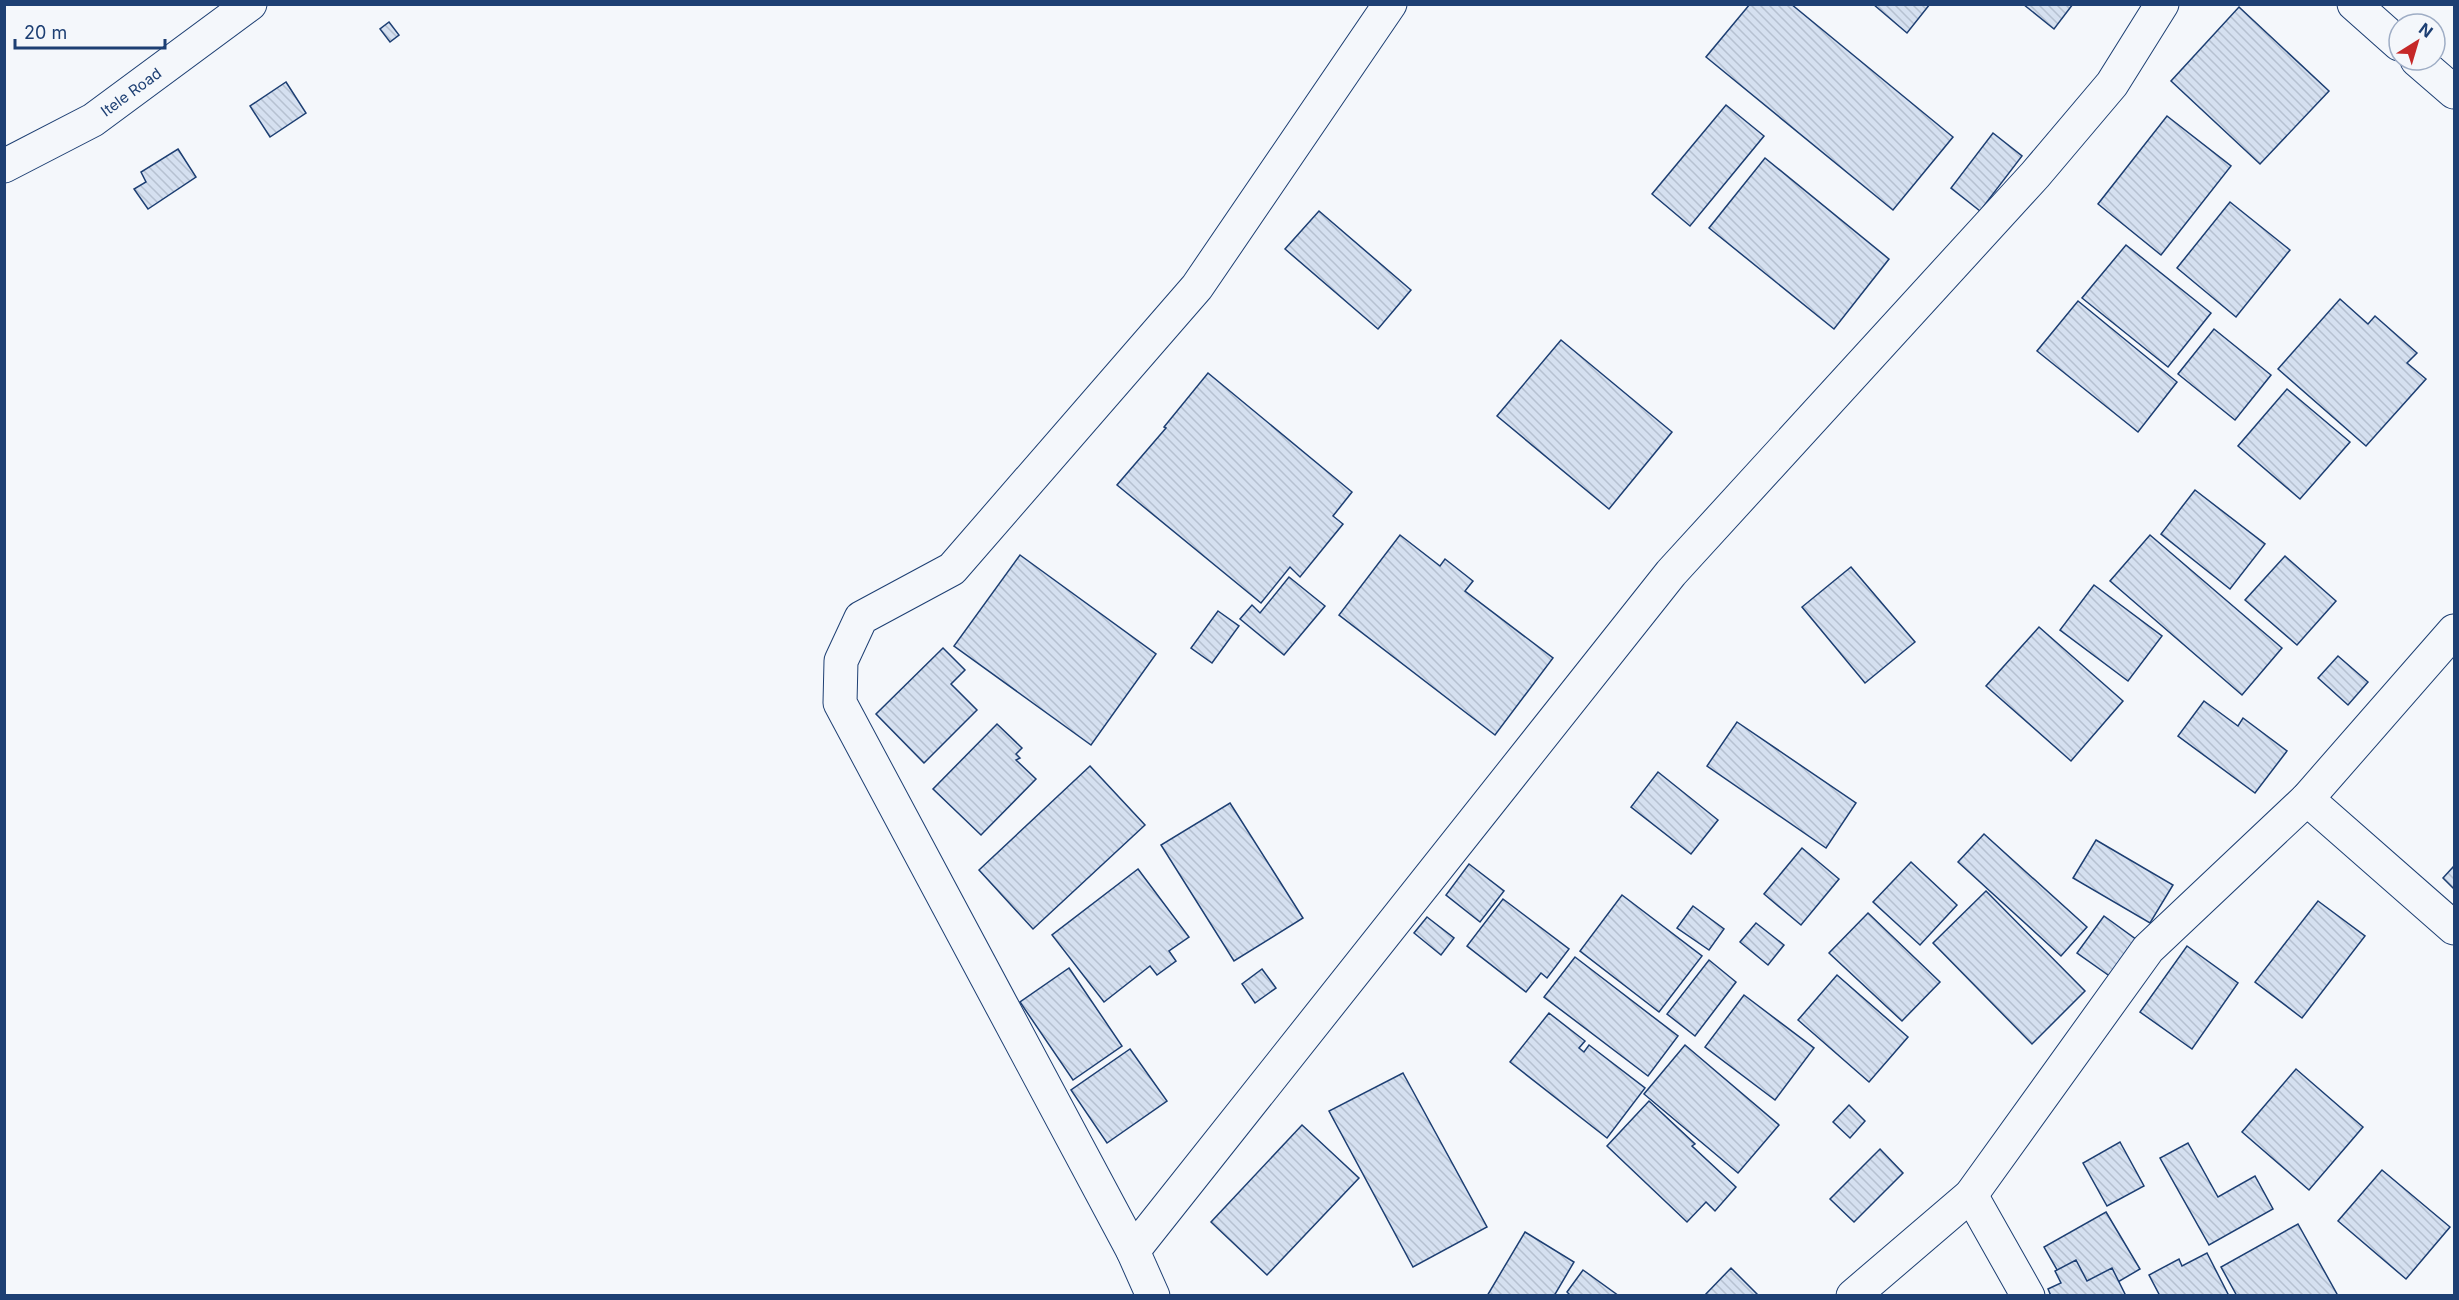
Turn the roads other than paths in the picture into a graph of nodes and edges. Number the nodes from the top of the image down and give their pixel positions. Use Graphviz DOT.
graph roads {
  1 [pos="250,4"];
  2 [pos="1390,4"];
  3 [pos="2162,4"];
  4 [pos="2354,4"];
  5 [pos="2387,33"];
  6 [pos="2430,72"];
  7 [pos="2454,93"];
  8 [pos="4,166"];
  9 [pos="2454,631"];
  10 [pos="2307,799"];
  11 [pos="2454,928"];
  12 [pos="1971,1195"];
  13 [pos="1133,1251"];
  14 [pos="1152,1296"];
  15 [pos="1853,1296"];
  16 [pos="2028,1296"];
  1 -- 8 [label="street, Itele Road"];
  2 -- 13 [label="street"];
  3 -- 13 [label="street"];
  4 -- 5 [label="street"];
  6 -- 7 [label="street"];
  9 -- 10 [label="street"];
  10 -- 11 [label="street"];
  10 -- 12 [label="street"];
  12 -- 15 [label="street"];
  12 -- 16 [label="street"];
  13 -- 14 [label="street"];
}
